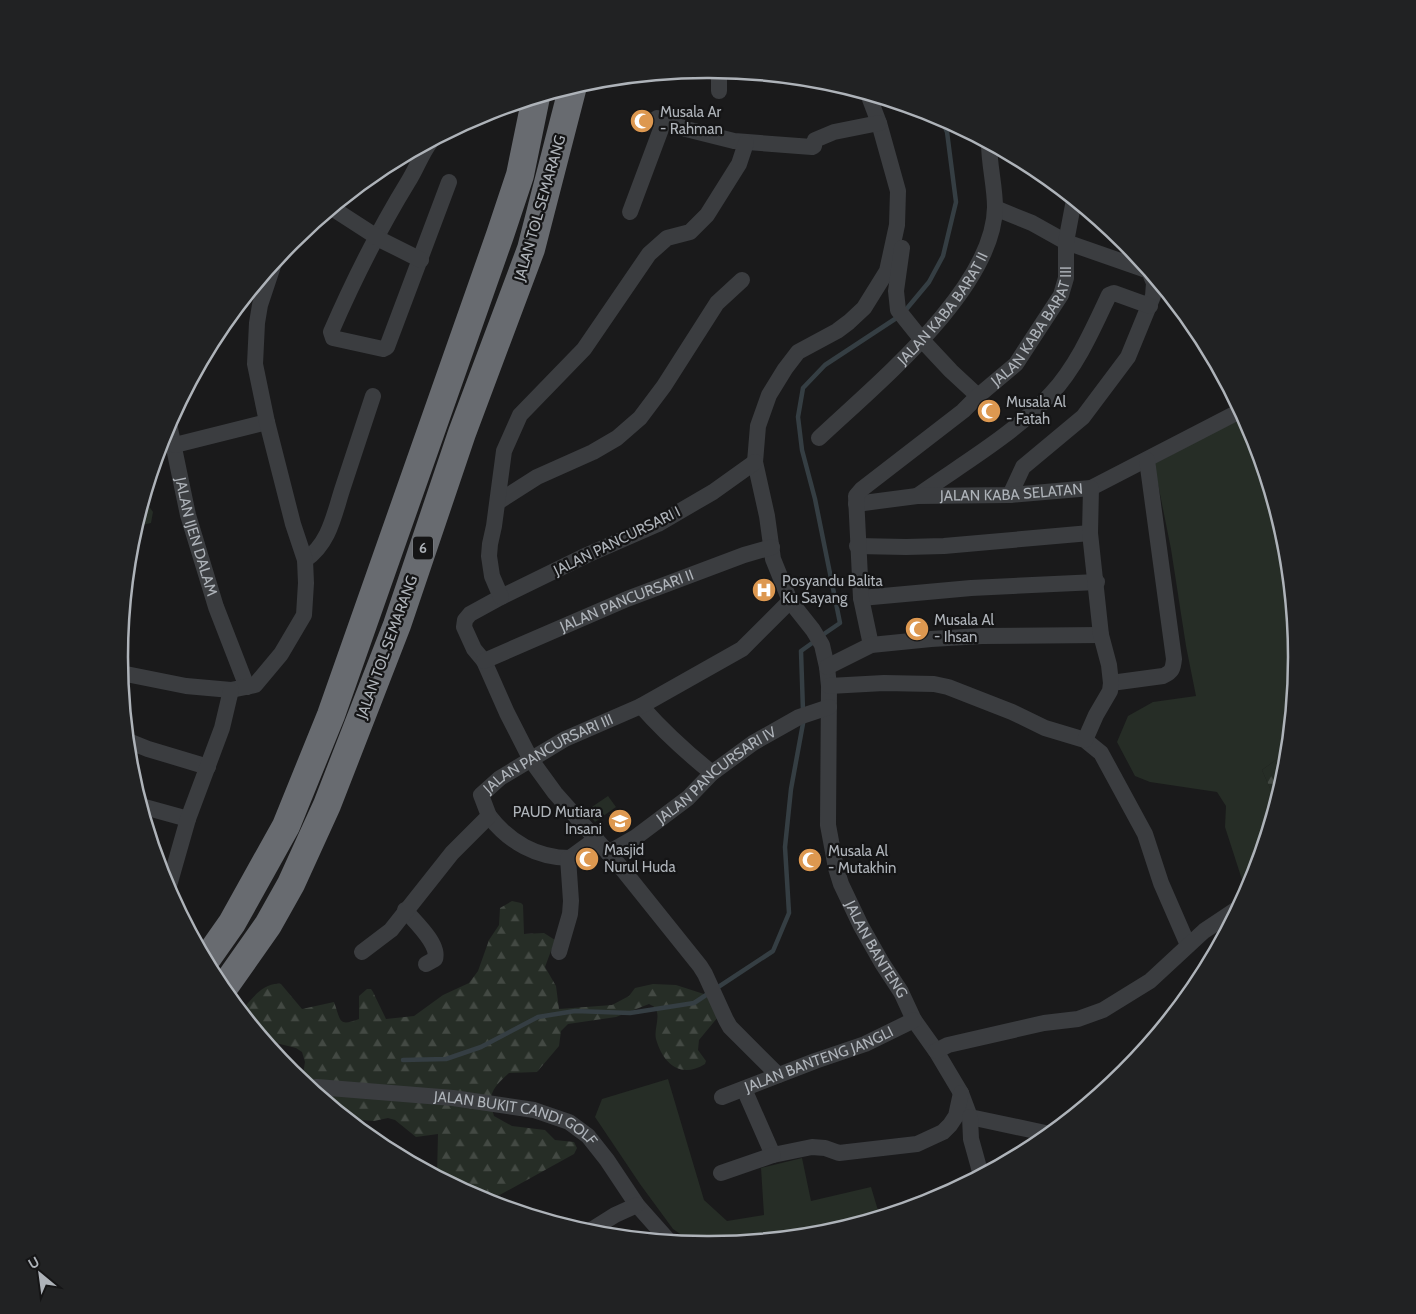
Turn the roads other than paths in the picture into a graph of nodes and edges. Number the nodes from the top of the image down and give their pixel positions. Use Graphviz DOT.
graph roads {
  1 [pos="718,78"];
  2 [pos="719,91"];
  3 [pos="571,94"];
  4 [pos="871,101"];
  5 [pos="535,104"];
  6 [pos="879,123"];
  7 [pos="746,143"];
  8 [pos="989,150"];
  9 [pos="423,152"];
  10 [pos="450,182"];
  11 [pos="1073,207"];
  12 [pos="995,208"];
  13 [pos="337,212"];
  14 [pos="630,212"];
  15 [pos="897,225"];
  16 [pos="376,237"];
  17 [pos="1066,242"];
  18 [pos="421,260"];
  19 [pos="1136,266"];
  20 [pos="269,279"];
  21 [pos="742,280"];
  22 [pos="1154,287"];
  23 [pos="1150,306"];
  24 [pos="922,340"];
  25 [pos="373,396"];
  26 [pos="978,396"];
  27 [pos="1234,413"];
  28 [pos="267,422"];
  29 [pos="173,436"];
  30 [pos="819,438"];
  31 [pos="175,445"];
  32 [pos="1147,460"];
  33 [pos="755,462"];
  34 [pos="1091,488"];
  35 [pos="1010,495"];
  36 [pos="917,496"];
  37 [pos="498,502"];
  38 [pos="856,504"];
  39 [pos="1090,533"];
  40 [pos="858,546"];
  41 [pos="772,547"];
  42 [pos="305,560"];
  43 [pos="1097,582"];
  44 [pos="500,597"];
  45 [pos="861,598"];
  46 [pos="790,601"];
  47 [pos="1101,635"];
  48 [pos="871,645"];
  49 [pos="484,662"];
  50 [pos="827,667"];
  51 [pos="129,675"];
  52 [pos="1112,683"];
  53 [pos="829,686"];
  54 [pos="239,689"];
  55 [pos="641,706"];
  56 [pos="829,707"];
  57 [pos="1085,740"];
  58 [pos="135,744"];
  59 [pos="531,760"];
  60 [pos="208,767"];
  61 [pos="712,773"];
  62 [pos="148,808"];
  63 [pos="489,816"];
  64 [pos="188,819"];
  65 [pos="596,838"];
  66 [pos="608,853"];
  67 [pos="568,858"];
  68 [pos="168,867"];
  69 [pos="405,910"];
  70 [pos="1226,916"];
  71 [pos="1188,945"];
  72 [pos="362,952"];
  73 [pos="559,952"];
  74 [pos="210,954"];
  75 [pos="426,964"];
  76 [pos="228,982"];
  77 [pos="914,1020"];
  78 [pos="936,1051"];
  79 [pos="778,1075"];
  80 [pos="320,1087"];
  81 [pos="744,1089"];
  82 [pos="961,1093"];
  83 [pos="722,1097"];
  84 [pos="970,1117"];
  85 [pos="1040,1132"];
  86 [pos="773,1155"];
  87 [pos="979,1169"];
  88 [pos="721,1173"];
  89 [pos="637,1205"];
  90 [pos="598,1226"];
  91 [pos="663,1234"];
  1 -- 2 [label="street"];
  3 -- 76 [label="highway, JALAN TOL SEMARANG / 6"];
  4 -- 6 [label="street"];
  5 -- 74 [label="highway, JALAN TOL SEMARANG / 6"];
  6 -- 7 [label="street"];
  6 -- 15 [label="street"];
  7 -- 14 [label="street"];
  7 -- 37 [label="street"];
  8 -- 12 [label="street, JALAN KABA BARAT II"];
  9 -- 16 [label="street"];
  10 -- 18 [label="street"];
  11 -- 17 [label="street, JALAN KABA BARAT III"];
  12 -- 17 [label="street"];
  12 -- 24 [label="street, JALAN KABA BARAT II"];
  13 -- 16 [label="street"];
  15 -- 24 [label="street"];
  15 -- 33 [label="street, JALAN BANTENG"];
  16 -- 18 [label="street"];
  16 -- 18 [label="street"];
  17 -- 19 [label="street"];
  17 -- 26 [label="street, JALAN KABA BARAT III"];
  20 -- 28 [label="street"];
  21 -- 37 [label="street"];
  22 -- 23 [label="street"];
  23 -- 35 [label="street"];
  23 -- 36 [label="street"];
  24 -- 26 [label="street"];
  24 -- 30 [label="street, JALAN KABA BARAT II"];
  25 -- 42 [label="street"];
  26 -- 38 [label="street, JALAN KABA BARAT III"];
  27 -- 32 [label="street, JALAN KABA SELATAN"];
  28 -- 31 [label="street"];
  28 -- 42 [label="street"];
  29 -- 31 [label="street, JALAN IJEN DALAM"];
  31 -- 54 [label="street, JALAN IJEN DALAM"];
  32 -- 34 [label="street, JALAN KABA SELATAN"];
  32 -- 52 [label="street"];
  33 -- 41 [label="street, JALAN BANTENG"];
  33 -- 44 [label="street, JALAN PANCURSARI I"];
  34 -- 35 [label="street, JALAN KABA SELATAN"];
  34 -- 39 [label="street"];
  35 -- 36 [label="street, JALAN KABA SELATAN"];
  36 -- 38 [label="street, JALAN KABA SELATAN"];
  37 -- 44 [label="street"];
  38 -- 40 [label="street"];
  39 -- 40 [label="street"];
  39 -- 43 [label="street"];
  40 -- 45 [label="street"];
  41 -- 46 [label="street, JALAN BANTENG"];
  41 -- 49 [label="street, JALAN PANCURSARI II"];
  42 -- 54 [label="street"];
  43 -- 45 [label="street"];
  43 -- 47 [label="street"];
  44 -- 49 [label="street, JALAN PANCURSARI I"];
  45 -- 48 [label="street"];
  46 -- 50 [label="street, JALAN BANTENG"];
  46 -- 55 [label="street, JALAN PANCURSARI III"];
  47 -- 48 [label="street"];
  47 -- 52 [label="street"];
  48 -- 50 [label="street"];
  49 -- 59 [label="street, JALAN PANCURSARI I"];
  50 -- 53 [label="street, JALAN BANTENG"];
  51 -- 54 [label="street"];
  52 -- 57 [label="street"];
  53 -- 56 [label="street, JALAN BANTENG"];
  53 -- 57 [label="street"];
  54 -- 60 [label="street"];
  55 -- 59 [label="street, JALAN PANCURSARI III"];
  55 -- 61 [label="street"];
  56 -- 61 [label="street, JALAN PANCURSARI IV"];
  56 -- 77 [label="street, JALAN BANTENG"];
  57 -- 71 [label="street"];
  58 -- 60 [label="street"];
  59 -- 63 [label="street, JALAN PANCURSARI III"];
  59 -- 65 [label="street, JALAN PANCURSARI I"];
  60 -- 64 [label="street"];
  61 -- 66 [label="street, JALAN PANCURSARI IV"];
  62 -- 64 [label="street"];
  63 -- 67 [label="street"];
  63 -- 69 [label="street, JALAN PANCURSARI III"];
  64 -- 68 [label="street"];
  65 -- 66 [label="street, JALAN PANCURSARI I"];
  65 -- 67 [label="street"];
  66 -- 79 [label="street, JALAN PANCURSARI I"];
  67 -- 73 [label="street"];
  69 -- 72 [label="street, JALAN PANCURSARI III"];
  69 -- 75 [label="street"];
  70 -- 71 [label="street"];
  71 -- 78 [label="street"];
  77 -- 78 [label="street, JALAN BANTENG"];
  77 -- 79 [label="street, JALAN BANTENG JANGLI"];
  78 -- 82 [label="street, JALAN BANTENG"];
  79 -- 81 [label="street, JALAN BANTENG JANGLI"];
  80 -- 89 [label="street, JALAN BUKIT CANDI GOLF"];
  81 -- 83 [label="street, JALAN BANTENG JANGLI"];
  81 -- 86 [label="street"];
  82 -- 84 [label="street, JALAN BANTENG"];
  82 -- 86 [label="street"];
  84 -- 85 [label="street"];
  84 -- 87 [label="street, JALAN BANTENG"];
  86 -- 88 [label="street"];
  89 -- 90 [label="street"];
  89 -- 91 [label="street, JALAN BUKIT CANDI GOLF"];
}
